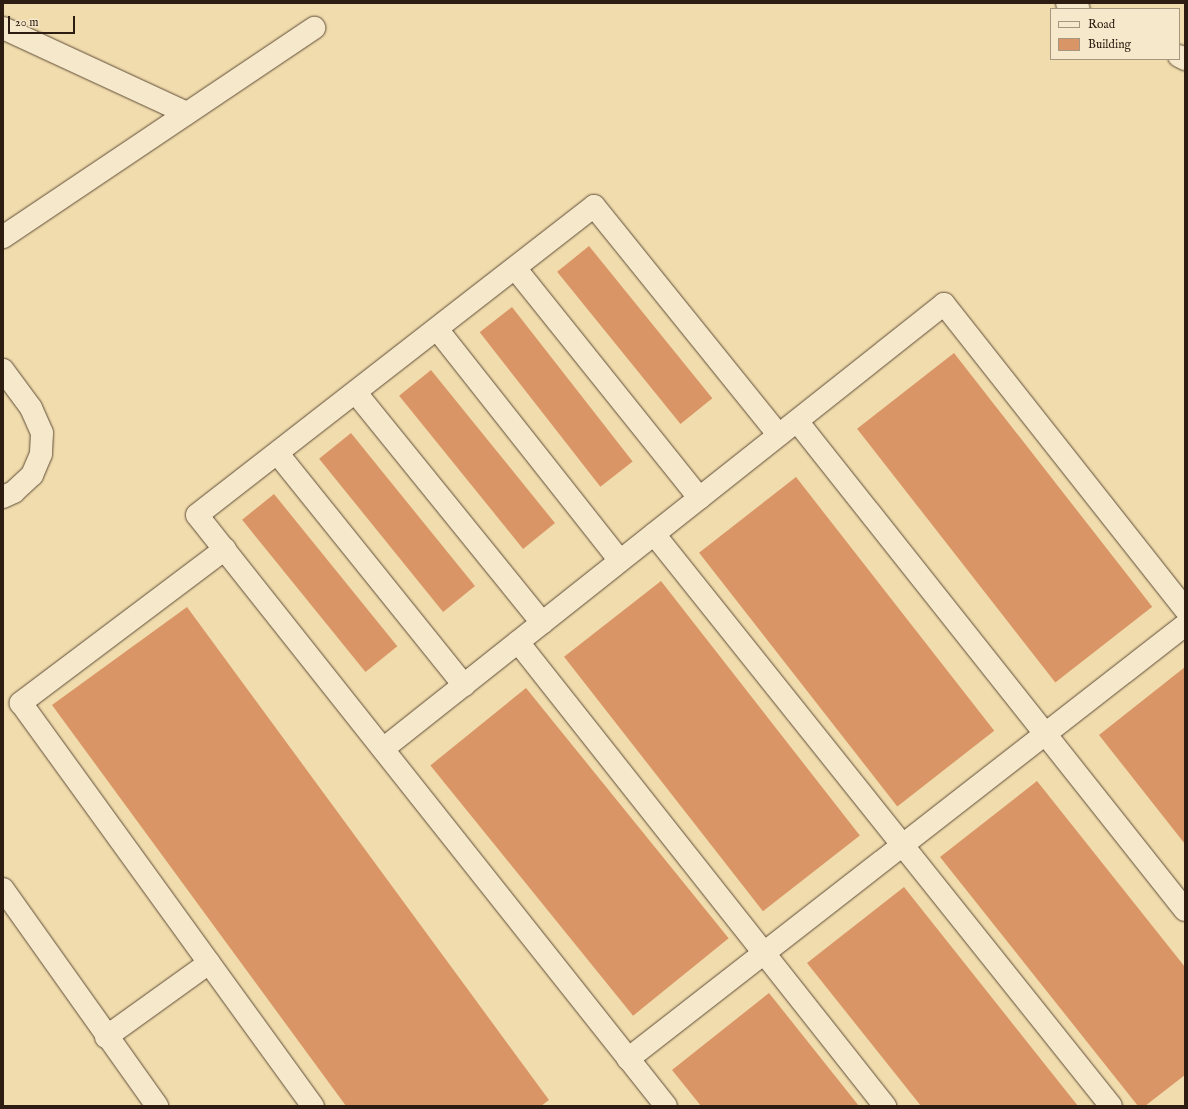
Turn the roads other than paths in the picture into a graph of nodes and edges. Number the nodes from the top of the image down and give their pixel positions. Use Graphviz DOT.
graph roads {
  1 [pos="1067,3"];
  2 [pos="1077,8"];
  3 [pos="3,28"];
  4 [pos="314,28"];
  5 [pos="187,113"];
  6 [pos="3,237"];
  7 [pos="514,268"];
  8 [pos="437,329"];
  9 [pos="3,370"];
  10 [pos="356,393"];
  11 [pos="797,421"];
  12 [pos="778,435"];
  13 [pos="278,454"];
  14 [pos="3,497"];
  15 [pos="699,498"];
  16 [pos="654,534"];
  17 [pos="225,549"];
  18 [pos="620,561"];
  19 [pos="1185,610"];
  20 [pos="542,623"];
  21 [pos="1185,625"];
  22 [pos="518,642"];
  23 [pos="464,685"];
  24 [pos="1046,734"];
  25 [pos="383,749"];
  26 [pos="903,845"];
  27 [pos="3,889"];
  28 [pos="1185,910"];
  29 [pos="764,953"];
  30 [pos="209,963"];
  31 [pos="106,1037"];
  32 [pos="628,1058"];
  33 [pos="157,1106"];
  34 [pos="312,1106"];
  35 [pos="666,1106"];
  36 [pos="885,1106"];
  37 [pos="1111,1106"];
  1 -- 2 [label="street"];
  3 -- 5 [label="street"];
  4 -- 5 [label="street"];
  5 -- 6 [label="street"];
  7 -- 8 [label="street"];
  7 -- 12 [label="street"];
  7 -- 15 [label="street"];
  8 -- 10 [label="street"];
  8 -- 18 [label="street"];
  9 -- 14 [label="street"];
  10 -- 13 [label="street"];
  10 -- 20 [label="street"];
  11 -- 12 [label="street"];
  11 -- 19 [label="street"];
  11 -- 24 [label="street"];
  12 -- 15 [label="street"];
  13 -- 17 [label="street"];
  13 -- 23 [label="street"];
  15 -- 16 [label="street"];
  16 -- 18 [label="street"];
  16 -- 26 [label="street"];
  17 -- 25 [label="street"];
  17 -- 30 [label="street"];
  18 -- 20 [label="street"];
  20 -- 22 [label="street"];
  21 -- 24 [label="street"];
  22 -- 23 [label="street"];
  22 -- 29 [label="street"];
  23 -- 25 [label="street"];
  24 -- 26 [label="street"];
  24 -- 28 [label="street"];
  25 -- 32 [label="street"];
  26 -- 29 [label="street"];
  26 -- 37 [label="street"];
  27 -- 31 [label="street"];
  29 -- 32 [label="street"];
  29 -- 36 [label="street"];
  30 -- 31 [label="street"];
  30 -- 34 [label="street"];
  31 -- 33 [label="street"];
  32 -- 35 [label="street"];
}
